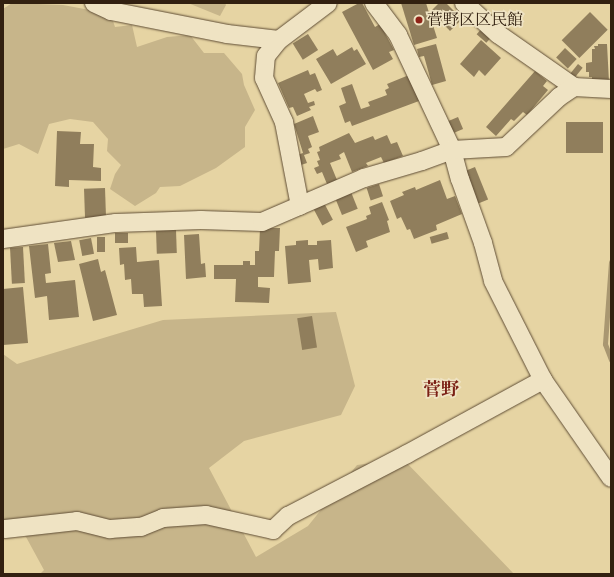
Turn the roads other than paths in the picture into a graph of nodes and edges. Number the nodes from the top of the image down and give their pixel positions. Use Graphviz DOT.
graph roads {
  1 [pos="94,3"];
  2 [pos="328,3"];
  3 [pos="374,3"];
  4 [pos="464,3"];
  5 [pos="279,40"];
  6 [pos="574,87"];
  7 [pos="611,89"];
  8 [pos="452,150"];
  9 [pos="300,206"];
  10 [pos="3,239"];
  11 [pos="543,380"];
  12 [pos="611,478"];
  13 [pos="5,529"];
  1 -- 5 [label="street"];
  2 -- 5 [label="street"];
  3 -- 8 [label="street"];
  4 -- 6 [label="street"];
  5 -- 9 [label="street"];
  6 -- 7 [label="street"];
  6 -- 8 [label="street"];
  8 -- 9 [label="street"];
  8 -- 11 [label="street"];
  9 -- 10 [label="street"];
  11 -- 12 [label="street"];
  11 -- 13 [label="street"];
}
